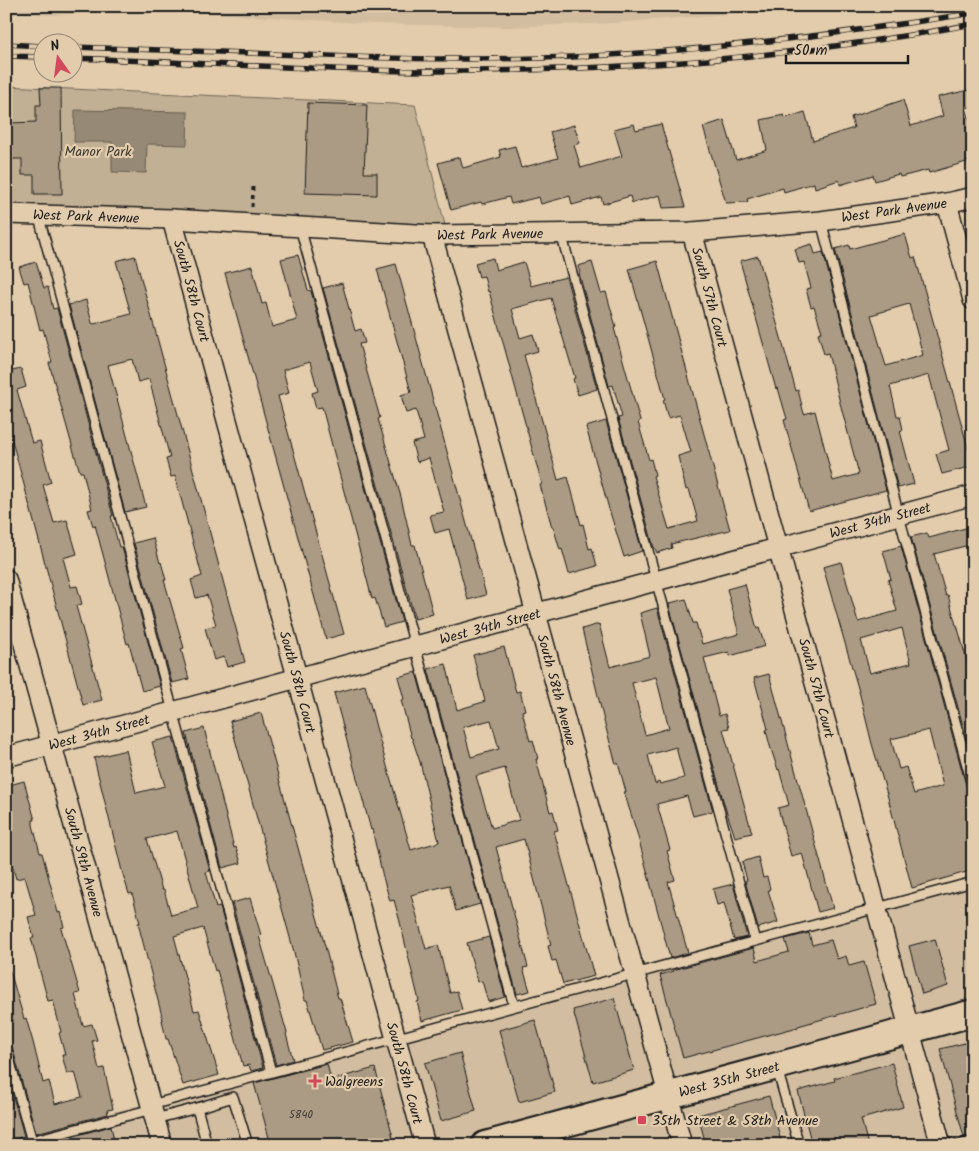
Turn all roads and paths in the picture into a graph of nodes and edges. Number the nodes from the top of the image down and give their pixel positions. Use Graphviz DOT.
graph roads {
  1 [pos="254,187"];
  2 [pos="973,197"];
  3 [pos="947,203"];
  4 [pos="252,207"];
  5 [pos="6,214"];
  6 [pos="38,214"];
  7 [pos="172,219"];
  8 [pos="821,221"];
  9 [pos="300,227"];
  10 [pos="692,232"];
  11 [pos="561,233"];
  12 [pos="432,235"];
  13 [pos="973,300"];
  14 [pos="973,495"];
  15 [pos="898,516"];
  16 [pos="778,548"];
  17 [pos="6,580"];
  18 [pos="656,581"];
  19 [pos="536,613"];
  20 [pos="415,646"];
  21 [pos="297,678"];
  22 [pos="173,711"];
  23 [pos="52,744"];
  24 [pos="6,757"];
  25 [pos="973,786"];
  26 [pos="973,882"];
  27 [pos="877,908"];
  28 [pos="755,941"];
  29 [pos="635,974"];
  30 [pos="514,1006"];
  31 [pos="973,1013"];
  32 [pos="910,1030"];
  33 [pos="396,1038"];
  34 [pos="6,1048"];
  35 [pos="776,1066"];
  36 [pos="271,1072"];
  37 [pos="668,1096"];
  38 [pos="197,1108"];
  39 [pos="152,1111"];
  40 [pos="973,1141"];
  41 [pos="32,1143"];
  42 [pos="16,1145"];
  43 [pos="162,1145"];
  44 [pos="207,1145"];
  45 [pos="248,1145"];
  46 [pos="425,1145"];
  47 [pos="485,1145"];
  48 [pos="682,1145"];
  49 [pos="800,1145"];
  50 [pos="941,1145"];
  51 [pos="958,1145"];
  1 -- 4 [label="path"];
  2 -- 3 [label="street, West Park Avenue"];
  3 -- 8 [label="street, West Park Avenue"];
  3 -- 13 [label="street"];
  5 -- 6 [label="street, West Park Avenue"];
  6 -- 7 [label="street, West Park Avenue"];
  6 -- 22 [label="lane"];
  7 -- 9 [label="street, West Park Avenue"];
  7 -- 21 [label="street, South 58th Court"];
  8 -- 10 [label="street, West Park Avenue"];
  8 -- 15 [label="lane"];
  9 -- 12 [label="street, West Park Avenue"];
  9 -- 20 [label="lane"];
  10 -- 11 [label="street, West Park Avenue"];
  10 -- 16 [label="street, South 57th Court"];
  11 -- 12 [label="street, West Park Avenue"];
  11 -- 18 [label="lane"];
  12 -- 19 [label="street, South 58th Avenue"];
  14 -- 15 [label="street, West 34th Street"];
  15 -- 16 [label="street, West 34th Street"];
  15 -- 25 [label="lane"];
  16 -- 18 [label="street, West 34th Street"];
  16 -- 27 [label="street, South 57th Court"];
  17 -- 23 [label="street, South 59th Avenue"];
  18 -- 19 [label="street, West 34th Street"];
  18 -- 28 [label="lane"];
  19 -- 20 [label="street, West 34th Street"];
  19 -- 29 [label="street, South 58th Avenue"];
  20 -- 21 [label="street, West 34th Street"];
  20 -- 30 [label="lane"];
  21 -- 22 [label="street, West 34th Street"];
  21 -- 33 [label="street, South 58th Court"];
  22 -- 23 [label="street, West 34th Street"];
  22 -- 36 [label="lane"];
  23 -- 24 [label="street, West 34th Street"];
  23 -- 39 [label="street, South 59th Avenue"];
  26 -- 27 [label="lane"];
  27 -- 28 [label="lane"];
  27 -- 32 [label="street, South 57th Court"];
  28 -- 29 [label="lane"];
  29 -- 30 [label="lane"];
  29 -- 37 [label="street, South 58th Avenue"];
  30 -- 33 [label="lane"];
  31 -- 32 [label="street, West 35th Street"];
  32 -- 35 [label="street, West 35th Street"];
  32 -- 50 [label="street, South 57th Court"];
  33 -- 36 [label="lane"];
  33 -- 46 [label="street, South 58th Court"];
  34 -- 41 [label="lane"];
  35 -- 37 [label="street, West 35th Street"];
  35 -- 49 [label="lane"];
  36 -- 39 [label="lane"];
  37 -- 47 [label="street, West 35th Street"];
  37 -- 48 [label="street, South 58th Avenue"];
  38 -- 39 [label="lane"];
  38 -- 44 [label="lane"];
  38 -- 45 [label="lane"];
  39 -- 41 [label="lane"];
  39 -- 43 [label="street, South 59th Avenue"];
  40 -- 51 [label="lane"];
  41 -- 42 [label="lane"];
}
